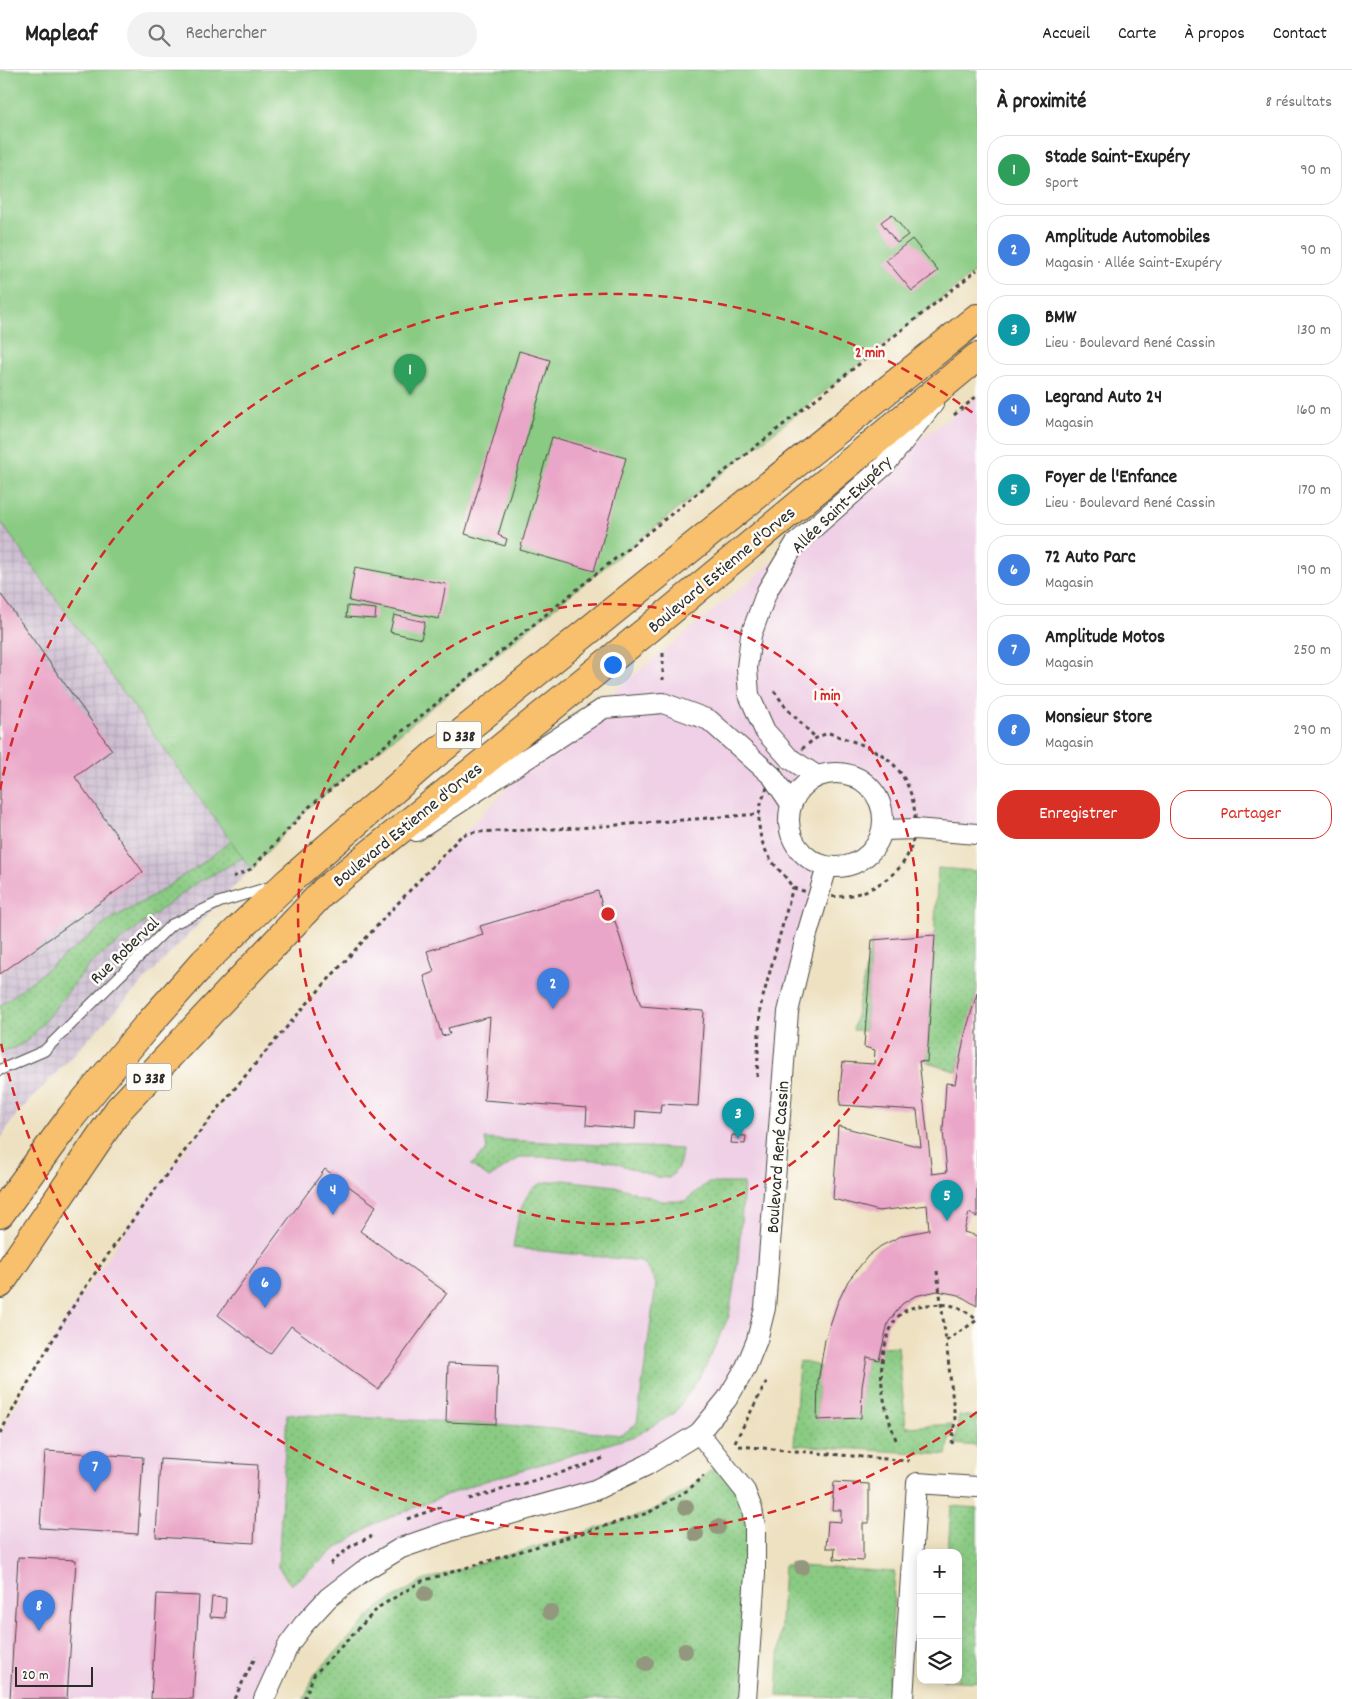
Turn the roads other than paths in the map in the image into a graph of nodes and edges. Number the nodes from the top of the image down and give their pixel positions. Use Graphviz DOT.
graph roads {
  1 [pos="977,318"];
  2 [pos="969,363"];
  3 [pos="817,776"];
  4 [pos="791,804"];
  5 [pos="883,830"];
  6 [pos="977,834"];
  7 [pos="827,867"];
  8 [pos="288,882"];
  9 [pos="324,891"];
  10 [pos="1,1072"];
  11 [pos="0,1214"];
  12 [pos="0,1284"];
  13 [pos="699,1433"];
  14 [pos="977,1488"];
  15 [pos="264,1699"];
  16 [pos="746,1699"];
  17 [pos="903,1699"];
  1 -- 8 [label="main road, Boulevard Estienne d'Orves / D 338"];
  2 -- 3 [label="street, Allée Saint-Exupéry"];
  2 -- 9 [label="main road, Boulevard Estienne d'Orves / D 338"];
  3 -- 4 [label="street"];
  3 -- 5 [label="street"];
  4 -- 7 [label="street"];
  4 -- 9 [label="street"];
  5 -- 6 [label="street"];
  5 -- 7 [label="street"];
  7 -- 13 [label="street, Boulevard René Cassin"];
  8 -- 10 [label="lane, Rue Roberval"];
  8 -- 11 [label="main road, Boulevard Estienne d'Orves / D 338"];
  9 -- 12 [label="main road, Boulevard Estienne d'Orves / D 338"];
  13 -- 15 [label="street, Boulevard René Cassin"];
  13 -- 16 [label="street"];
  14 -- 17 [label="street"];
}
